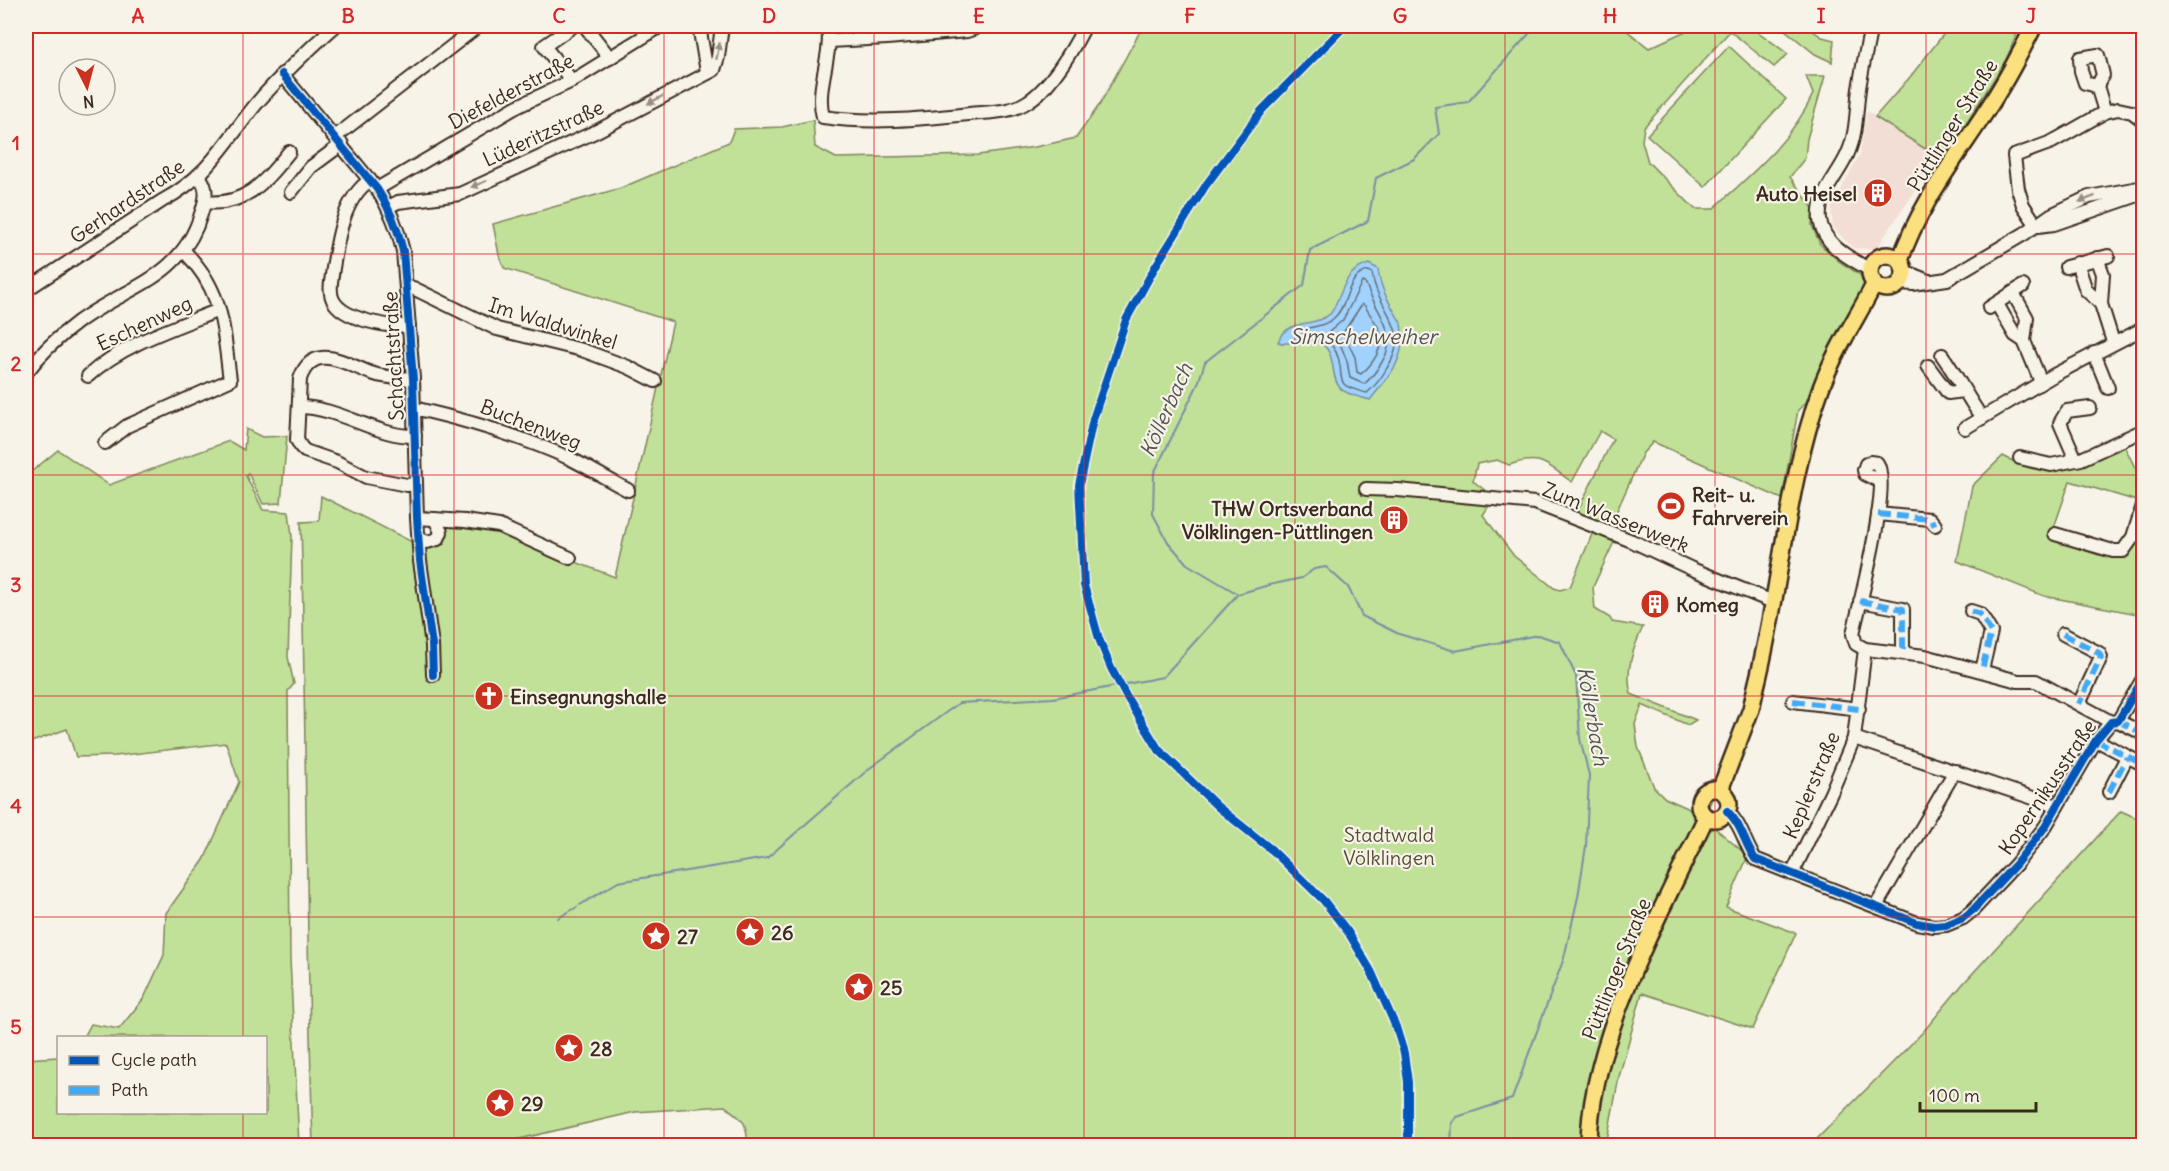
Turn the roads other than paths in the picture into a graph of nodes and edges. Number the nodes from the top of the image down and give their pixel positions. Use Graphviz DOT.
graph roads {
  1 [pos="336,26"];
  2 [pos="478,26"];
  3 [pos="573,26"];
  4 [pos="585,26"];
  5 [pos="661,26"];
  6 [pos="699,26"];
  7 [pos="722,26"];
  8 [pos="828,26"];
  9 [pos="977,26"];
  10 [pos="1085,26"];
  11 [pos="1871,26"];
  12 [pos="2034,26"];
  13 [pos="558,30"];
  14 [pos="830,41"];
  15 [pos="610,58"];
  16 [pos="707,72"];
  17 [pos="282,74"];
  18 [pos="572,81"];
  19 [pos="2097,86"];
  20 [pos="2105,112"];
  21 [pos="2144,121"];
  22 [pos="339,141"];
  23 [pos="289,152"];
  24 [pos="200,176"];
  25 [pos="374,184"];
  26 [pos="2144,187"];
  27 [pos="291,192"];
  28 [pos="2144,193"];
  29 [pos="205,202"];
  30 [pos="388,207"];
  31 [pos="2037,226"];
  32 [pos="184,251"];
  33 [pos="1887,272"];
  34 [pos="406,288"];
  35 [pos="26,290"];
  36 [pos="2101,304"];
  37 [pos="219,310"];
  38 [pos="409,326"];
  39 [pos="2144,328"];
  40 [pos="2024,340"];
  41 [pos="2113,342"];
  42 [pos="2094,353"];
  43 [pos="26,373"];
  44 [pos="88,376"];
  45 [pos="413,379"];
  46 [pos="655,381"];
  47 [pos="2041,382"];
  48 [pos="2108,387"];
  49 [pos="1963,391"];
  50 [pos="299,407"];
  51 [pos="2090,408"];
  52 [pos="414,410"];
  53 [pos="1982,418"];
  54 [pos="1965,428"];
  55 [pos="2144,430"];
  56 [pos="415,436"];
  57 [pos="105,443"];
  58 [pos="2020,458"];
  59 [pos="2076,460"];
  60 [pos="1879,481"];
  61 [pos="416,484"];
  62 [pos="1366,489"];
  63 [pos="628,490"];
  64 [pos="2144,502"];
  65 [pos="1878,514"];
  66 [pos="417,519"];
  67 [pos="435,519"];
  68 [pos="1935,525"];
  69 [pos="2055,534"];
  70 [pos="419,538"];
  71 [pos="570,558"];
  72 [pos="1773,602"];
  73 [pos="1860,602"];
  74 [pos="1971,611"];
  75 [pos="2063,634"];
  76 [pos="1865,649"];
  77 [pos="1903,653"];
  78 [pos="1982,670"];
  79 [pos="433,675"];
  80 [pos="2144,677"];
  81 [pos="1793,700"];
  82 [pos="2079,704"];
  83 [pos="1859,709"];
  84 [pos="2115,722"];
  85 [pos="2144,734"];
  86 [pos="1854,738"];
  87 [pos="2096,740"];
  88 [pos="2127,757"];
  89 [pos="2144,765"];
  90 [pos="1955,771"];
  91 [pos="1720,790"];
  92 [pos="2109,792"];
  93 [pos="2057,806"];
  94 [pos="1727,811"];
  95 [pos="1706,817"];
  96 [pos="1792,874"];
  97 [pos="1876,906"];
  98 [pos="1589,1146"];
  1 -- 17 [label="street, Gerhardstraße"];
  2 -- 22 [label="street"];
  3 -- 13 [label="street"];
  4 -- 15 [label="street"];
  5 -- 15 [label="street, Diefelderstraße"];
  6 -- 16 [label="street"];
  16 -- 7 [label="street, one-way"];
  8 -- 14 [label="street"];
  9 -- 14 [label="street"];
  10 -- 14 [label="street"];
  11 -- 33 [label="street"];
  12 -- 33 [label="main road, Püttlinger Straße"];
  13 -- 18 [label="street"];
  15 -- 18 [label="street, Diefelderstraße"];
  16 -- 30 [label="street, Lüderitzstraße, one-way"];
  17 -- 22 [label="street, Schachtstraße"];
  17 -- 24 [label="street, Gerhardstraße"];
  18 -- 25 [label="street, Diefelderstraße"];
  19 -- 20 [label="street"];
  20 -- 21 [label="street"];
  20 -- 31 [label="street"];
  22 -- 25 [label="street, Schachtstraße"];
  22 -- 27 [label="street"];
  23 -- 29 [label="street"];
  24 -- 29 [label="street"];
  24 -- 35 [label="street, Gerhardstraße"];
  25 -- 30 [label="street, Schachtstraße"];
  25 -- 38 [label="street"];
  26 -- 31 [label="street, one-way"];
  28 -- 31 [label="street"];
  29 -- 32 [label="street"];
  30 -- 34 [label="street, Schachtstraße"];
  31 -- 33 [label="street"];
  32 -- 37 [label="street"];
  32 -- 43 [label="street"];
  33 -- 72 [label="main road, Püttlinger Straße"];
  34 -- 38 [label="street, Schachtstraße"];
  34 -- 46 [label="street, Im Waldwinkel"];
  36 -- 36 [label="street"];
  36 -- 41 [label="street"];
  37 -- 44 [label="street, Eschenweg"];
  37 -- 57 [label="street"];
  38 -- 45 [label="street, Schachtstraße"];
  39 -- 41 [label="street"];
  40 -- 40 [label="street"];
  40 -- 47 [label="street"];
  41 -- 42 [label="street"];
  42 -- 47 [label="street"];
  42 -- 48 [label="street"];
  45 -- 50 [label="street"];
  45 -- 52 [label="street, Schachtstraße"];
  47 -- 53 [label="street"];
  49 -- 49 [label="street"];
  49 -- 53 [label="street"];
  50 -- 56 [label="street"];
  50 -- 61 [label="street"];
  51 -- 59 [label="street"];
  52 -- 56 [label="street, Schachtstraße"];
  52 -- 63 [label="street, Buchenweg"];
  53 -- 54 [label="street"];
  55 -- 59 [label="street"];
  56 -- 61 [label="street, Schachtstraße"];
  58 -- 59 [label="street"];
  60 -- 65 [label="street"];
  61 -- 66 [label="street, Schachtstraße"];
  62 -- 72 [label="street, Zum Wasserwerk"];
  64 -- 69 [label="street"];
  65 -- 68 [label="street"];
  65 -- 73 [label="street"];
  66 -- 67 [label="street"];
  66 -- 70 [label="street, Schachtstraße"];
  67 -- 70 [label="street"];
  67 -- 71 [label="street"];
  70 -- 79 [label="street, Schachtstraße"];
  72 -- 91 [label="main road, Püttlinger Straße"];
  73 -- 76 [label="street"];
  73 -- 77 [label="street"];
  74 -- 78 [label="street"];
  75 -- 82 [label="street"];
  76 -- 77 [label="street"];
  76 -- 83 [label="street, Keplerstraße"];
  77 -- 78 [label="street"];
  78 -- 82 [label="street"];
  80 -- 84 [label="street, Kopernikusstraße"];
  81 -- 83 [label="street, Keplerstraße"];
  82 -- 84 [label="street"];
  83 -- 86 [label="street, Keplerstraße"];
  84 -- 85 [label="street, Kopernikusstraße"];
  84 -- 87 [label="street, Kopernikusstraße"];
  86 -- 90 [label="street"];
  86 -- 96 [label="street, Keplerstraße"];
  87 -- 88 [label="street, Kopernikusstraße"];
  87 -- 93 [label="street, Kopernikusstraße"];
  88 -- 89 [label="street, Kopernikusstraße"];
  88 -- 92 [label="street"];
  90 -- 93 [label="street"];
  90 -- 97 [label="street"];
  91 -- 94 [label="main road"];
  91 -- 95 [label="main road, Püttlinger Straße"];
  93 -- 97 [label="street, Kopernikusstraße"];
  94 -- 95 [label="main road"];
  94 -- 96 [label="street, Kopernikusstraße"];
  95 -- 98 [label="main road, Püttlinger Straße"];
  96 -- 97 [label="street, Kopernikusstraße"];
}
